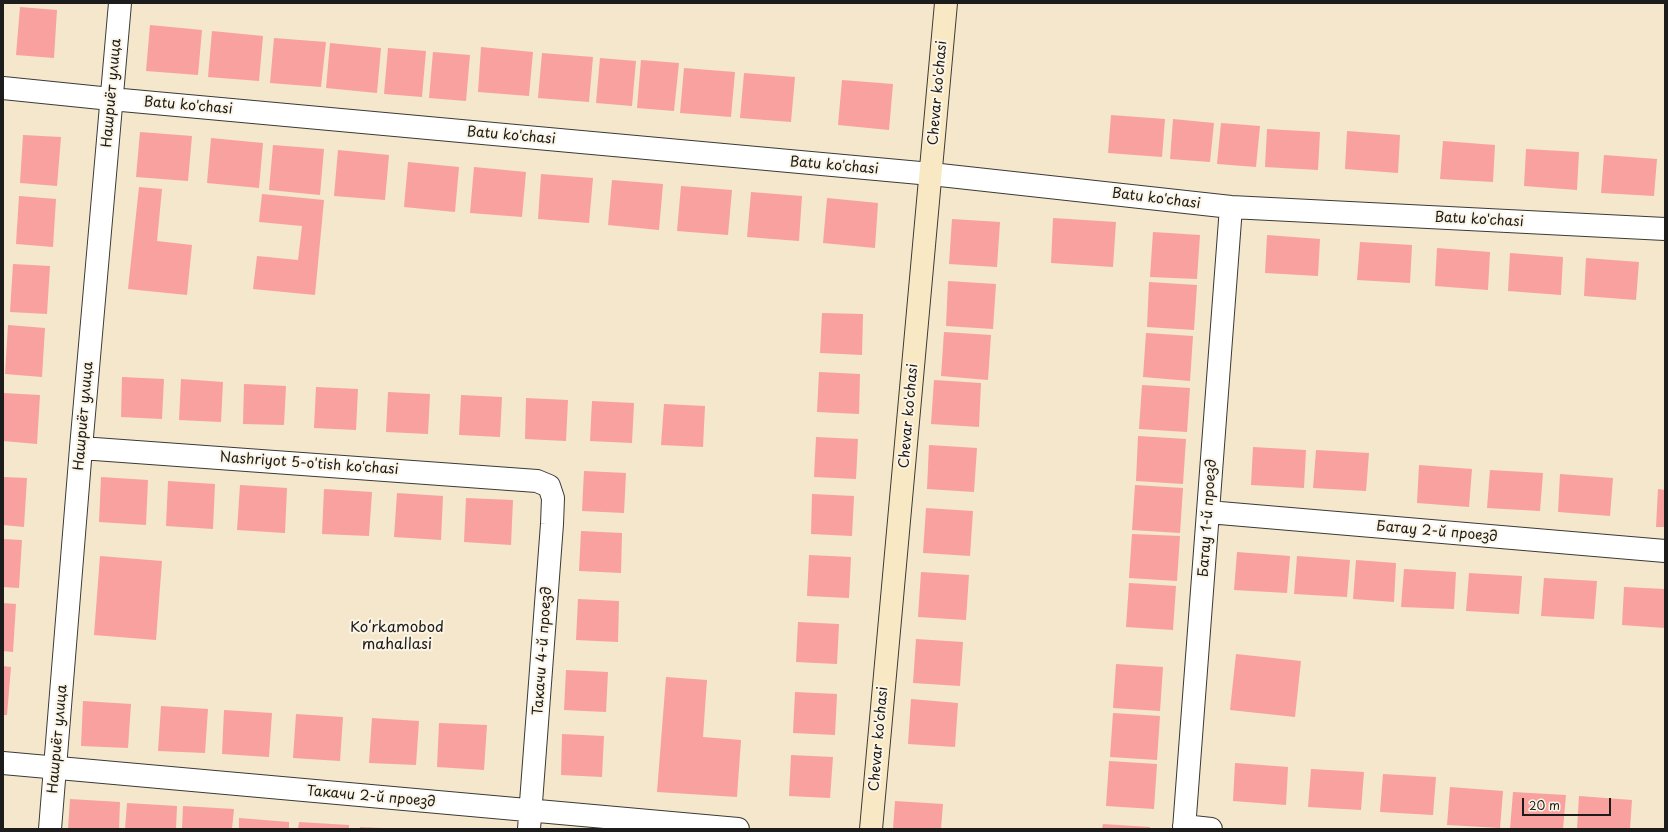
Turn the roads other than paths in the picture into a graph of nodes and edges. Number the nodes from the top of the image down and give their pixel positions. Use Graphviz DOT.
graph roads {
  1 [pos="120,3"];
  2 [pos="946,3"];
  3 [pos="3,88"];
  4 [pos="111,99"];
  5 [pos="931,174"];
  6 [pos="1231,207"];
  7 [pos="1665,229"];
  8 [pos="81,448"];
  9 [pos="537,481"];
  10 [pos="1208,512"];
  11 [pos="1665,552"];
  12 [pos="3,763"];
  13 [pos="56,768"];
  14 [pos="530,820"];
  15 [pos="1184,828"];
  16 [pos="50,829"];
  17 [pos="738,829"];
  18 [pos="871,829"];
  19 [pos="1211,829"];
  1 -- 4 [label="street, Нашриёт улица"];
  2 -- 5 [label="street, Chevar ko'chasi"];
  3 -- 4 [label="street, Batu ko'chasi"];
  4 -- 5 [label="street, Batu ko'chasi"];
  4 -- 8 [label="street, Нашриёт улица"];
  5 -- 6 [label="street, Batu ko'chasi"];
  5 -- 18 [label="street, Chevar ko'chasi"];
  6 -- 7 [label="street, Batu ko'chasi"];
  6 -- 10 [label="street, Батау 1-й проезд"];
  8 -- 9 [label="street, Nashriyot 5-o'tish ko'chasi"];
  8 -- 13 [label="street, Нашриёт улица"];
  9 -- 14 [label="street, Такачи 4-й проезд"];
  10 -- 11 [label="street, Батау 2-й проезд"];
  10 -- 15 [label="street, Батау 1-й проезд"];
  12 -- 13 [label="street, Такачи 2-й проезд"];
  13 -- 14 [label="street, Такачи 2-й проезд"];
  13 -- 16 [label="street, Нашриёт улица"];
  14 -- 17 [label="street, Такачи 2-й проезд"];
  15 -- 19 [label="street"];
}
